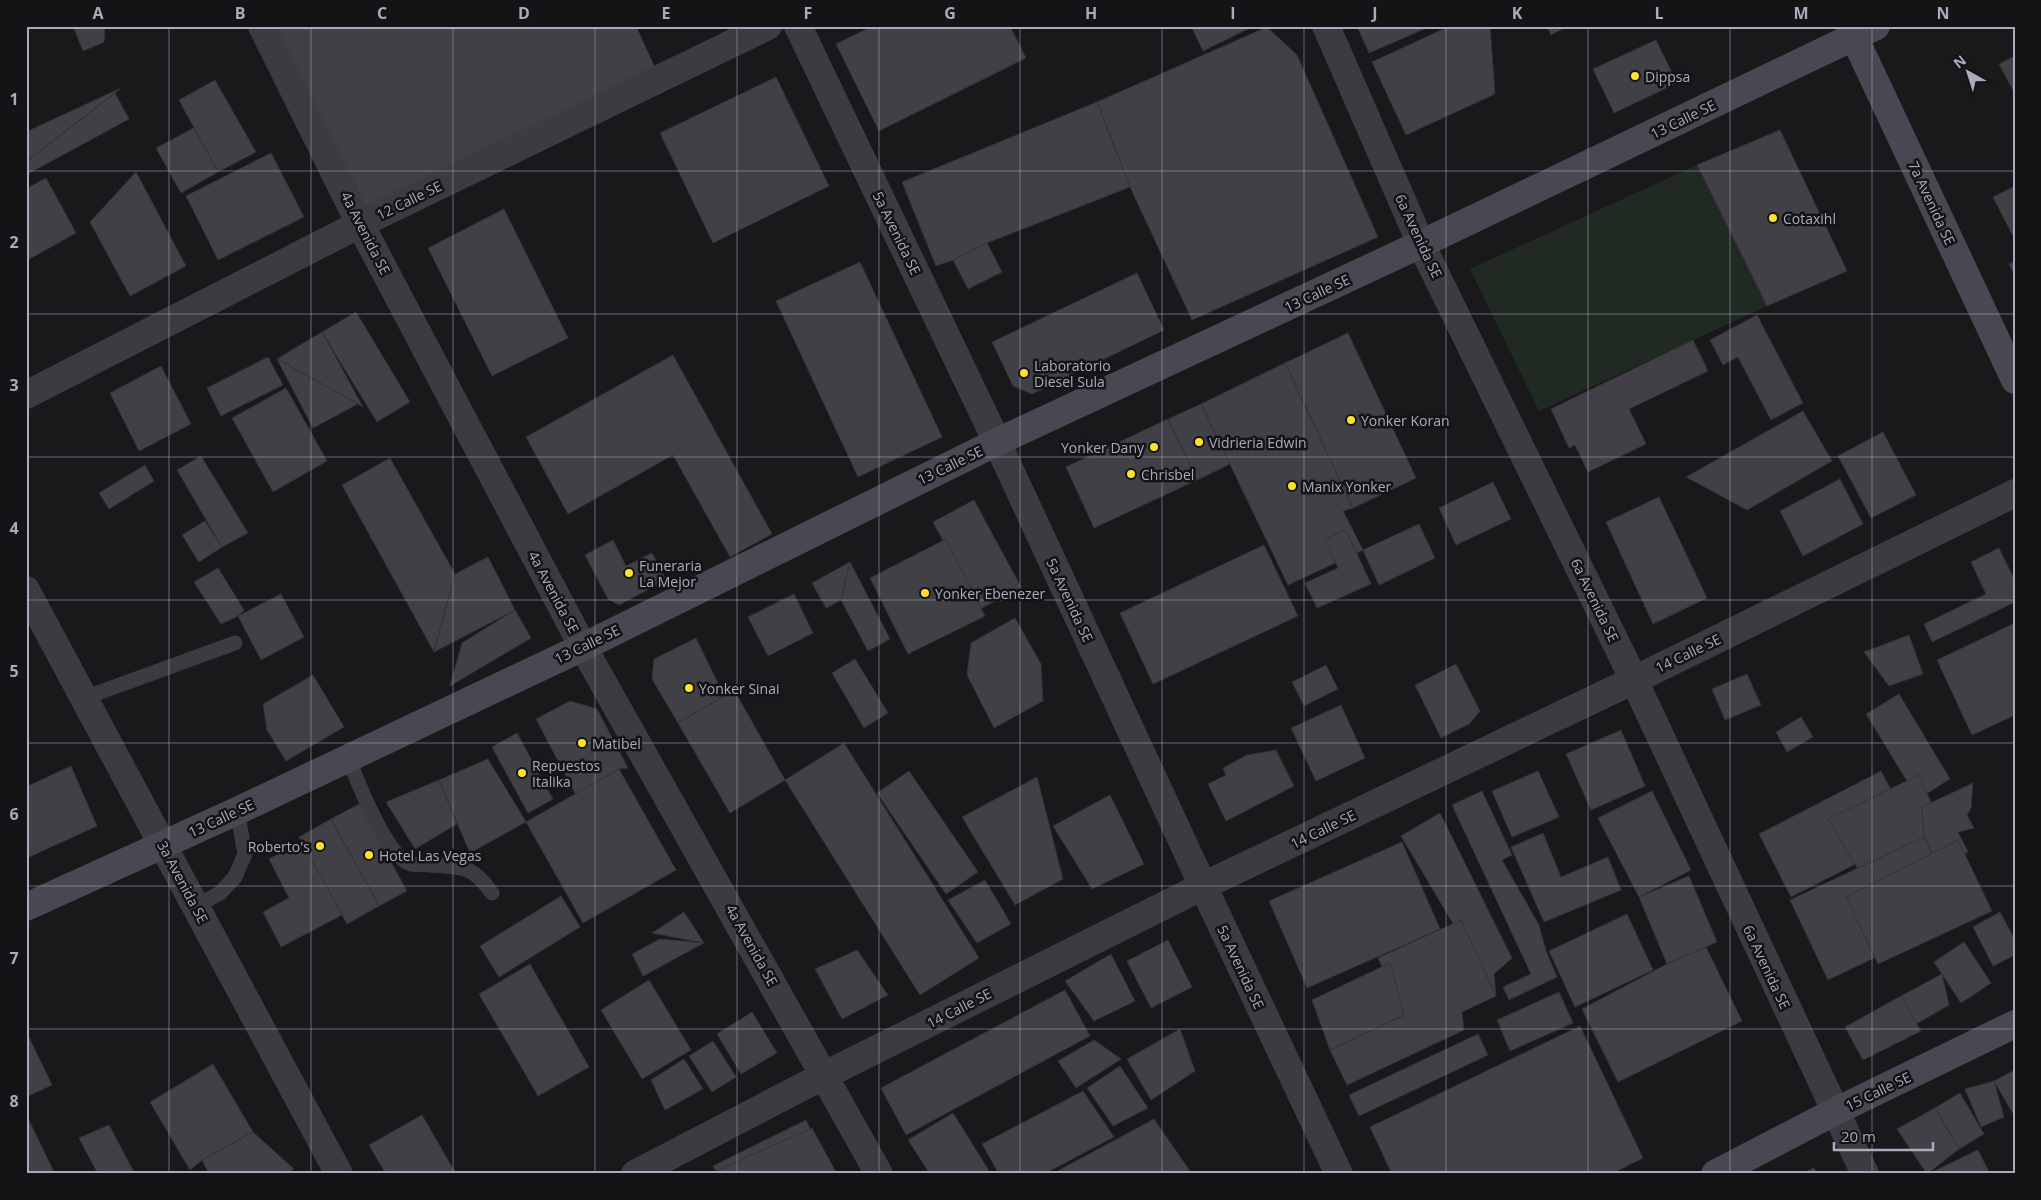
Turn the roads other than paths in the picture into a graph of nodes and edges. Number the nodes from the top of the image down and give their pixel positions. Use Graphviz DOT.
graph roads {
  1 [pos="262,26"];
  2 [pos="768,26"];
  3 [pos="798,26"];
  4 [pos="1326,26"];
  5 [pos="1860,30"];
  6 [pos="360,224"];
  7 [pos="1421,244"];
  8 [pos="2015,380"];
  9 [pos="26,395"];
  10 [pos="997,442"];
  11 [pos="2015,493"];
  12 [pos="26,590"];
  13 [pos="235,643"];
  14 [pos="583,646"];
  15 [pos="1634,680"];
  16 [pos="84,698"];
  17 [pos="348,758"];
  18 [pos="237,811"];
  19 [pos="163,844"];
  20 [pos="1203,886"];
  21 [pos="492,893"];
  22 [pos="196,906"];
  23 [pos="26,907"];
  24 [pos="2015,1024"];
  25 [pos="825,1075"];
  26 [pos="1834,1112"];
  27 [pos="339,1174"];
  28 [pos="635,1174"];
  29 [pos="879,1174"];
  30 [pos="1339,1174"];
  31 [pos="1715,1174"];
  32 [pos="1865,1174"];
  1 -- 6 [label="street, 4a Avenida SE"];
  2 -- 6 [label="street, 12 Calle SE"];
  3 -- 10 [label="street, 5a Avenida SE"];
  4 -- 7 [label="street, 6a Avenida SE"];
  5 -- 7 [label="street, 13 Calle SE"];
  5 -- 8 [label="street, 7a Avenida SE"];
  6 -- 9 [label="street, 12 Calle SE"];
  6 -- 14 [label="street, 4a Avenida SE"];
  7 -- 10 [label="street, 13 Calle SE"];
  7 -- 15 [label="street, 6a Avenida SE"];
  10 -- 14 [label="street, 13 Calle SE"];
  10 -- 20 [label="street, 5a Avenida SE"];
  11 -- 15 [label="street, 14 Calle SE"];
  12 -- 16 [label="street, 3a Avenida SE"];
  13 -- 16 [label="lane"];
  14 -- 17 [label="street, 13 Calle SE"];
  14 -- 25 [label="street, 4a Avenida SE"];
  15 -- 20 [label="street, 14 Calle SE"];
  15 -- 26 [label="street, 6a Avenida SE"];
  16 -- 19 [label="street, 3a Avenida SE"];
  17 -- 18 [label="street, 13 Calle SE"];
  17 -- 21 [label="lane"];
  18 -- 19 [label="street, 13 Calle SE"];
  18 -- 22 [label="lane"];
  19 -- 22 [label="street, 3a Avenida SE"];
  19 -- 23 [label="street, 13 Calle SE"];
  20 -- 25 [label="street, 14 Calle SE"];
  20 -- 30 [label="street, 5a Avenida SE"];
  22 -- 27 [label="street, 3a Avenida SE"];
  24 -- 26 [label="street, 15 Calle SE"];
  25 -- 28 [label="street, 14 Calle SE"];
  25 -- 29 [label="street, 4a Avenida SE"];
  26 -- 31 [label="street, 15 Calle SE"];
  26 -- 32 [label="street, 6a Avenida SE"];
}
